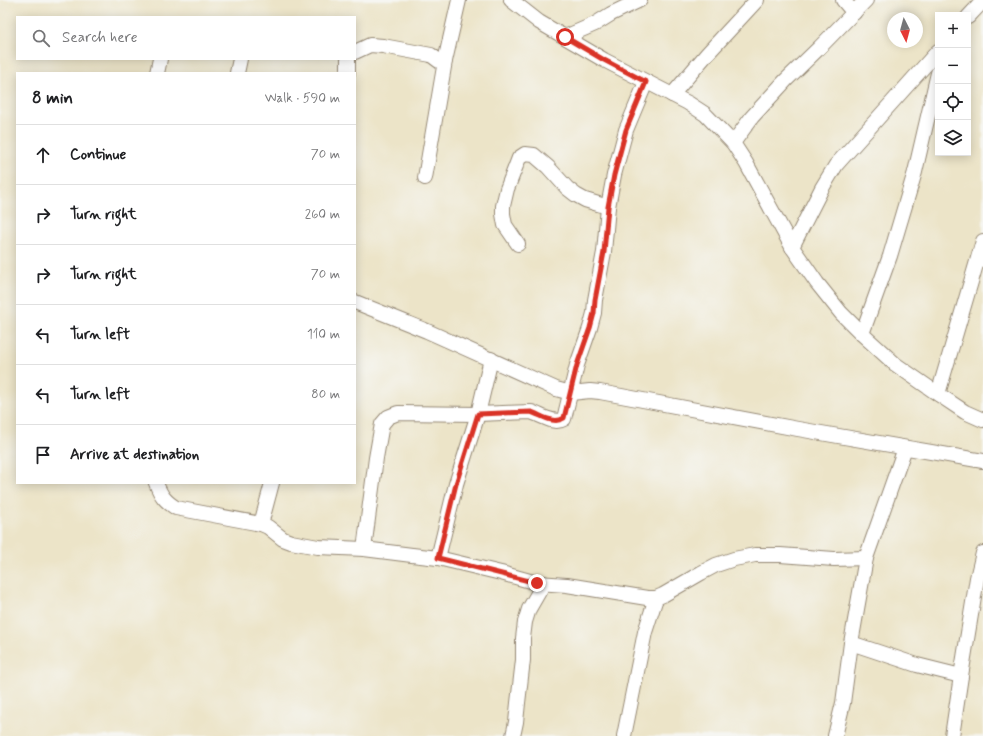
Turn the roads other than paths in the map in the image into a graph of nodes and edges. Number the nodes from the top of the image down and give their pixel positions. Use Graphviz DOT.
graph roads {
  1 [pos="459,0"];
  2 [pos="511,0"];
  3 [pos="640,0"];
  4 [pos="757,0"];
  5 [pos="842,0"];
  6 [pos="866,0"];
  7 [pos="983,1"];
  8 [pos="854,13"];
  9 [pos="971,15"];
  10 [pos="565,37"];
  11 [pos="356,52"];
  12 [pos="935,54"];
  13 [pos="160,60"];
  14 [pos="240,60"];
  15 [pos="348,60"];
  16 [pos="445,61"];
  17 [pos="157,72"];
  18 [pos="237,72"];
  19 [pos="348,72"];
  20 [pos="646,82"];
  21 [pos="935,84"];
  22 [pos="672,95"];
  23 [pos="733,142"];
  24 [pos="425,178"];
  25 [pos="608,207"];
  26 [pos="983,241"];
  27 [pos="518,244"];
  28 [pos="792,247"];
  29 [pos="356,302"];
  30 [pos="862,334"];
  31 [pos="491,359"];
  32 [pos="571,393"];
  33 [pos="938,394"];
  34 [pos="478,414"];
  35 [pos="983,420"];
  36 [pos="905,448"];
  37 [pos="983,461"];
  38 [pos="156,484"];
  39 [pos="272,484"];
  40 [pos="261,524"];
  41 [pos="364,549"];
  42 [pos="983,553"];
  43 [pos="438,558"];
  44 [pos="866,558"];
  45 [pos="544,583"];
  46 [pos="656,598"];
  47 [pos="851,643"];
  48 [pos="960,676"];
  49 [pos="512,736"];
  50 [pos="624,736"];
  51 [pos="836,736"];
  52 [pos="952,736"];
  1 -- 16 [label="street"];
  2 -- 10 [label="street"];
  3 -- 10 [label="street"];
  4 -- 22 [label="street"];
  5 -- 8 [label="street"];
  6 -- 8 [label="street"];
  7 -- 9 [label="street"];
  8 -- 23 [label="street"];
  10 -- 20 [label="street"];
  11 -- 16 [label="street"];
  12 -- 28 [label="street"];
  13 -- 17 [label="street"];
  14 -- 18 [label="street"];
  15 -- 19 [label="street"];
  16 -- 24 [label="street"];
  20 -- 22 [label="street"];
  20 -- 25 [label="street"];
  21 -- 30 [label="street"];
  22 -- 23 [label="street"];
  23 -- 28 [label="street"];
  25 -- 27 [label="street"];
  25 -- 32 [label="street"];
  26 -- 33 [label="street"];
  28 -- 30 [label="street"];
  29 -- 31 [label="street"];
  30 -- 33 [label="street"];
  31 -- 32 [label="street"];
  31 -- 34 [label="street"];
  32 -- 34 [label="street"];
  32 -- 36 [label="street"];
  33 -- 35 [label="street"];
  34 -- 41 [label="street"];
  34 -- 43 [label="street"];
  36 -- 37 [label="street"];
  36 -- 44 [label="street"];
  38 -- 40 [label="street"];
  39 -- 40 [label="street"];
  40 -- 41 [label="street"];
  41 -- 43 [label="street"];
  42 -- 48 [label="street"];
  43 -- 45 [label="street"];
  44 -- 46 [label="street"];
  44 -- 47 [label="street"];
  45 -- 46 [label="street"];
  45 -- 49 [label="street"];
  46 -- 50 [label="street"];
  47 -- 48 [label="street"];
  47 -- 51 [label="street"];
  48 -- 52 [label="street"];
}
